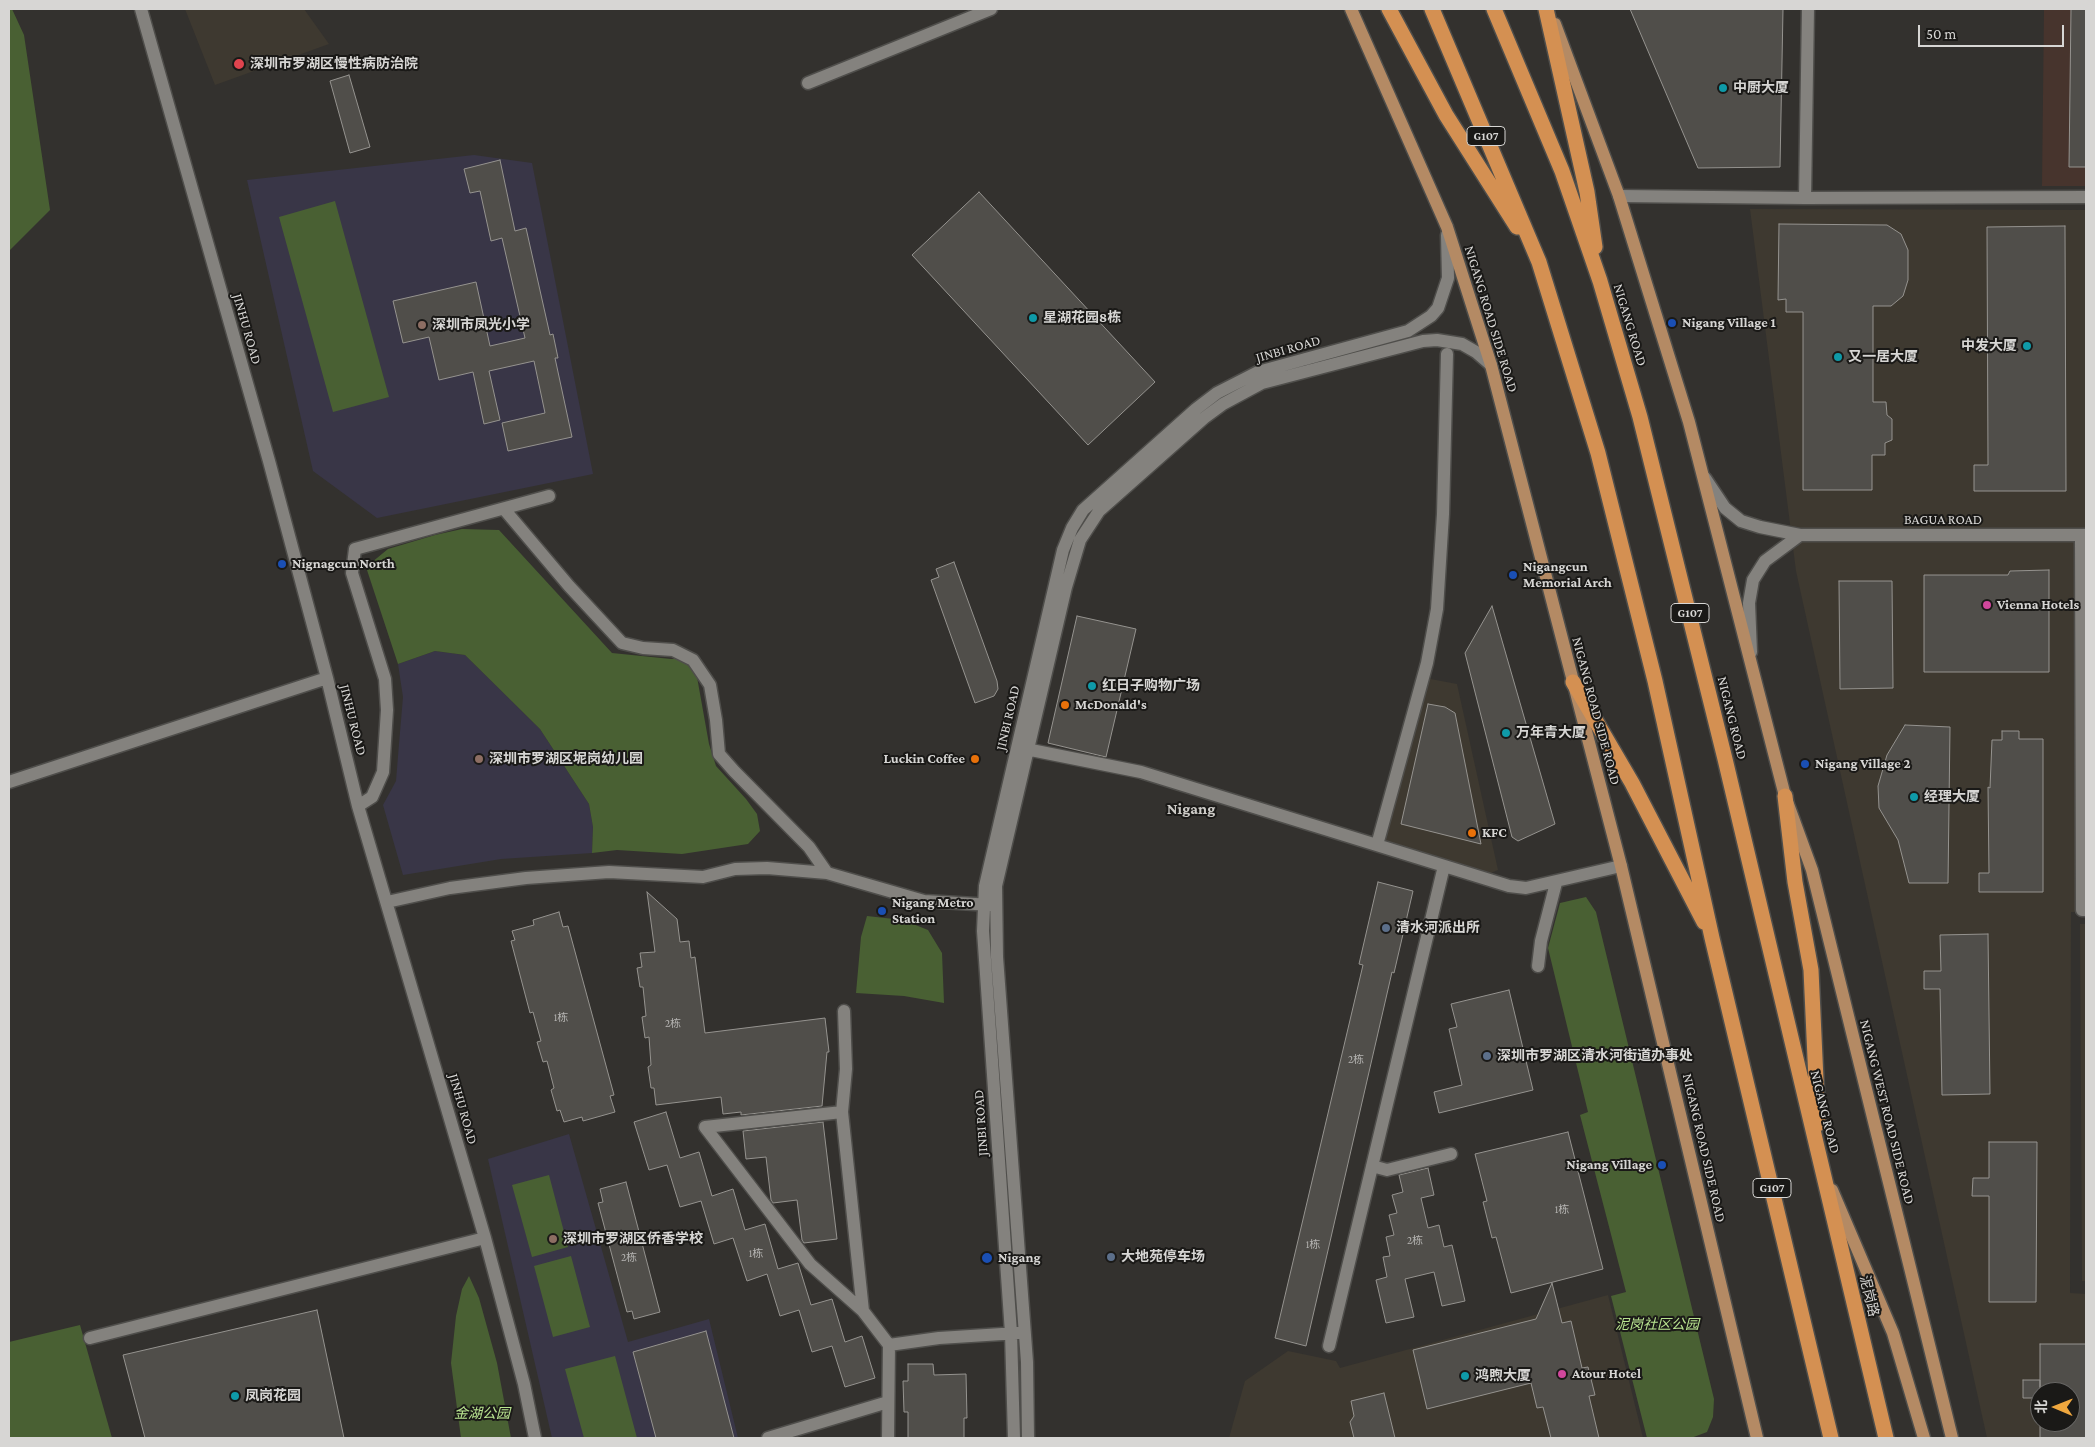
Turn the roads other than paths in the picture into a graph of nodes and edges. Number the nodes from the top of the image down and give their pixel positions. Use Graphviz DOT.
graph roads {
  1 [pos="142,9"];
  2 [pos="991,9"];
  3 [pos="1351,9"];
  4 [pos="1389,9"];
  5 [pos="1432,9"];
  6 [pos="1494,9"];
  7 [pos="1547,9"];
  8 [pos="1808,9"];
  9 [pos="808,83"];
  10 [pos="1619,196"];
  11 [pos="2086,197"];
  12 [pos="1805,198"];
  13 [pos="1447,227"];
  14 [pos="1539,262"];
  15 [pos="1600,280"];
  16 [pos="1447,354"];
  17 [pos="1491,365"];
  18 [pos="1704,476"];
  19 [pos="549,496"];
  20 [pos="504,509"];
  21 [pos="1800,535"];
  22 [pos="2084,535"];
  23 [pos="1752,668"];
  24 [pos="327,678"];
  25 [pos="1573,682"];
  26 [pos="1022,748"];
  27 [pos="9,782"];
  28 [pos="1785,796"];
  29 [pos="358,806"];
  30 [pos="1377,845"];
  31 [pos="1444,866"];
  32 [pos="1621,866"];
  33 [pos="827,874"];
  34 [pos="1556,883"];
  35 [pos="387,902"];
  36 [pos="990,905"];
  37 [pos="2086,910"];
  38 [pos="1712,938"];
  39 [pos="1538,966"];
  40 [pos="844,1011"];
  41 [pos="842,1112"];
  42 [pos="1451,1154"];
  43 [pos="1820,1161"];
  44 [pos="1372,1166"];
  45 [pos="485,1238"];
  46 [pos="864,1311"];
  47 [pos="1025,1332"];
  48 [pos="1011,1333"];
  49 [pos="90,1338"];
  50 [pos="889,1346"];
  51 [pos="1329,1346"];
  52 [pos="888,1402"];
  53 [pos="535,1438"];
  54 [pos="768,1438"];
  55 [pos="888,1438"];
  56 [pos="1014,1438"];
  57 [pos="1028,1438"];
  58 [pos="1757,1438"];
  59 [pos="1831,1438"];
  60 [pos="1886,1438"];
  61 [pos="1924,1438"];
  62 [pos="1952,1438"];
  1 -- 24 [label="street, JINHU ROAD"];
  2 -- 9 [label="street"];
  3 -- 13 [label="main road, NIGANG ROAD SIDE ROAD"];
  4 -- 14 [label="highway"];
  5 -- 14 [label="highway, G107"];
  6 -- 15 [label="highway, NIGANG ROAD / G107"];
  7 -- 10 [label="main road"];
  7 -- 15 [label="highway"];
  8 -- 12 [label="street"];
  10 -- 12 [label="street"];
  10 -- 18 [label="main road"];
  11 -- 12 [label="street"];
  13 -- 17 [label="main road, NIGANG ROAD SIDE ROAD"];
  13 -- 26 [label="street, JINBI ROAD"];
  14 -- 38 [label="highway, G107"];
  15 -- 43 [label="highway, NIGANG ROAD / G107"];
  16 -- 30 [label="street"];
  17 -- 25 [label="main road, NIGANG ROAD SIDE ROAD"];
  17 -- 26 [label="street, JINBI ROAD"];
  18 -- 21 [label="street, BAGUA ROAD"];
  18 -- 23 [label="main road"];
  19 -- 20 [label="street"];
  20 -- 29 [label="street"];
  20 -- 33 [label="street"];
  21 -- 22 [label="street, BAGUA ROAD"];
  21 -- 23 [label="street"];
  22 -- 37 [label="street"];
  23 -- 28 [label="main road"];
  24 -- 27 [label="street"];
  24 -- 29 [label="street, JINHU ROAD"];
  25 -- 32 [label="main road, NIGANG ROAD SIDE ROAD"];
  25 -- 38 [label="highway"];
  26 -- 30 [label="street"];
  26 -- 36 [label="street, JINBI ROAD"];
  28 -- 43 [label="highway"];
  28 -- 62 [label="main road, NIGANG WEST ROAD SIDE ROAD"];
  29 -- 35 [label="street, JINHU ROAD"];
  30 -- 31 [label="street"];
  31 -- 34 [label="street"];
  31 -- 44 [label="street"];
  32 -- 34 [label="street"];
  32 -- 58 [label="main road, NIGANG ROAD SIDE ROAD"];
  33 -- 35 [label="street"];
  33 -- 36 [label="street"];
  34 -- 39 [label="street"];
  35 -- 45 [label="street, JINHU ROAD"];
  36 -- 47 [label="street, JINBI ROAD"];
  36 -- 48 [label="street, JINBI ROAD"];
  38 -- 59 [label="highway, G107"];
  40 -- 41 [label="street"];
  41 -- 46 [label="street"];
  41 -- 46 [label="street"];
  42 -- 44 [label="street"];
  43 -- 60 [label="highway, 泥岗路 / G107"];
  43 -- 61 [label="main road, NIGANG ROAD"];
  44 -- 51 [label="street"];
  45 -- 49 [label="street"];
  45 -- 53 [label="street, JINHU ROAD"];
  46 -- 50 [label="street"];
  47 -- 48 [label="street"];
  47 -- 57 [label="street, JINBI ROAD"];
  48 -- 50 [label="street"];
  48 -- 56 [label="street, JINBI ROAD"];
  50 -- 52 [label="street"];
  52 -- 54 [label="street"];
  52 -- 55 [label="street"];
}
